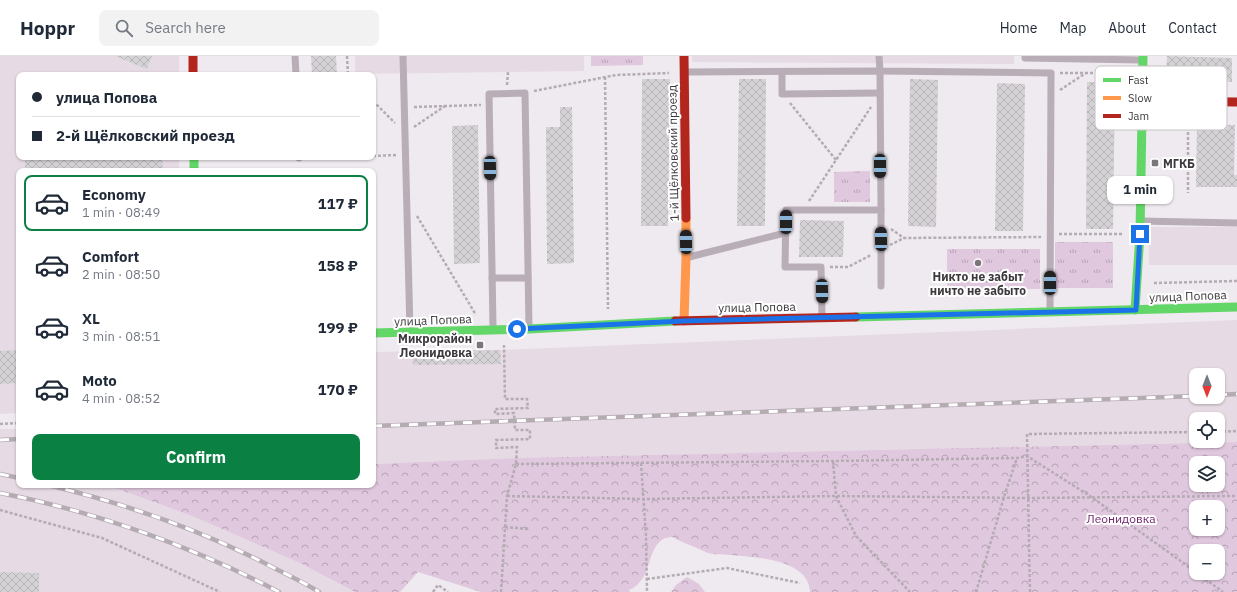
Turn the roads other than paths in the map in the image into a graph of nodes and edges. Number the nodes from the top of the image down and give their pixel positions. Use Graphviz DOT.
graph roads {
  1 [pos="192,56"];
  2 [pos="295,56"];
  3 [pos="403,56"];
  4 [pos="684,56"];
  5 [pos="879,56"];
  6 [pos="1025,56"];
  7 [pos="1143,58"];
  8 [pos="193,72"];
  9 [pos="296,72"];
  10 [pos="684,72"];
  11 [pos="782,72"];
  12 [pos="880,72"];
  13 [pos="880,93"];
  14 [pos="1227,102"];
  15 [pos="1237,102"];
  16 [pos="1142,130"];
  17 [pos="881,210"];
  18 [pos="1140,221"];
  19 [pos="1237,224"];
  20 [pos="786,234"];
  21 [pos="686,258"];
  22 [pos="492,278"];
  23 [pos="528,278"];
  24 [pos="881,286"];
  25 [pos="1237,307"];
  26 [pos="1136,310"];
  27 [pos="1050,312"];
  28 [pos="822,318"];
  29 [pos="684,321"];
  30 [pos="529,329"];
  31 [pos="493,330"];
  32 [pos="376,333"];
  33 [pos="410,333"];
  1 -- 8 [label="street"];
  2 -- 9 [label="lane"];
  3 -- 33 [label="lane"];
  4 -- 10 [label="street, 1-й Щёлковский проезд"];
  5 -- 12 [label="lane"];
  6 -- 7 [label="lane"];
  10 -- 11 [label="lane"];
  10 -- 21 [label="street, 1-й Щёлковский проезд"];
  11 -- 12 [label="lane"];
  11 -- 13 [label="lane"];
  12 -- 13 [label="lane"];
  12 -- 27 [label="lane"];
  13 -- 17 [label="lane"];
  14 -- 15 [label="street"];
  16 -- 18 [label="street"];
  17 -- 20 [label="lane"];
  17 -- 24 [label="lane"];
  18 -- 19 [label="lane"];
  18 -- 26 [label="street"];
  20 -- 21 [label="lane"];
  20 -- 28 [label="lane"];
  21 -- 29 [label="street, 1-й Щёлковский проезд"];
  22 -- 23 [label="lane"];
  22 -- 23 [label="lane"];
  22 -- 31 [label="lane"];
  23 -- 30 [label="lane"];
  25 -- 26 [label="street, улица Попова"];
  26 -- 27 [label="street, улица Попова"];
  27 -- 28 [label="street, улица Попова"];
  28 -- 29 [label="street, улица Попова"];
  29 -- 30 [label="street, улица Попова"];
  30 -- 31 [label="street, улица Попова"];
  31 -- 33 [label="street, улица Попова"];
  32 -- 33 [label="street, улица Попова"];
}
